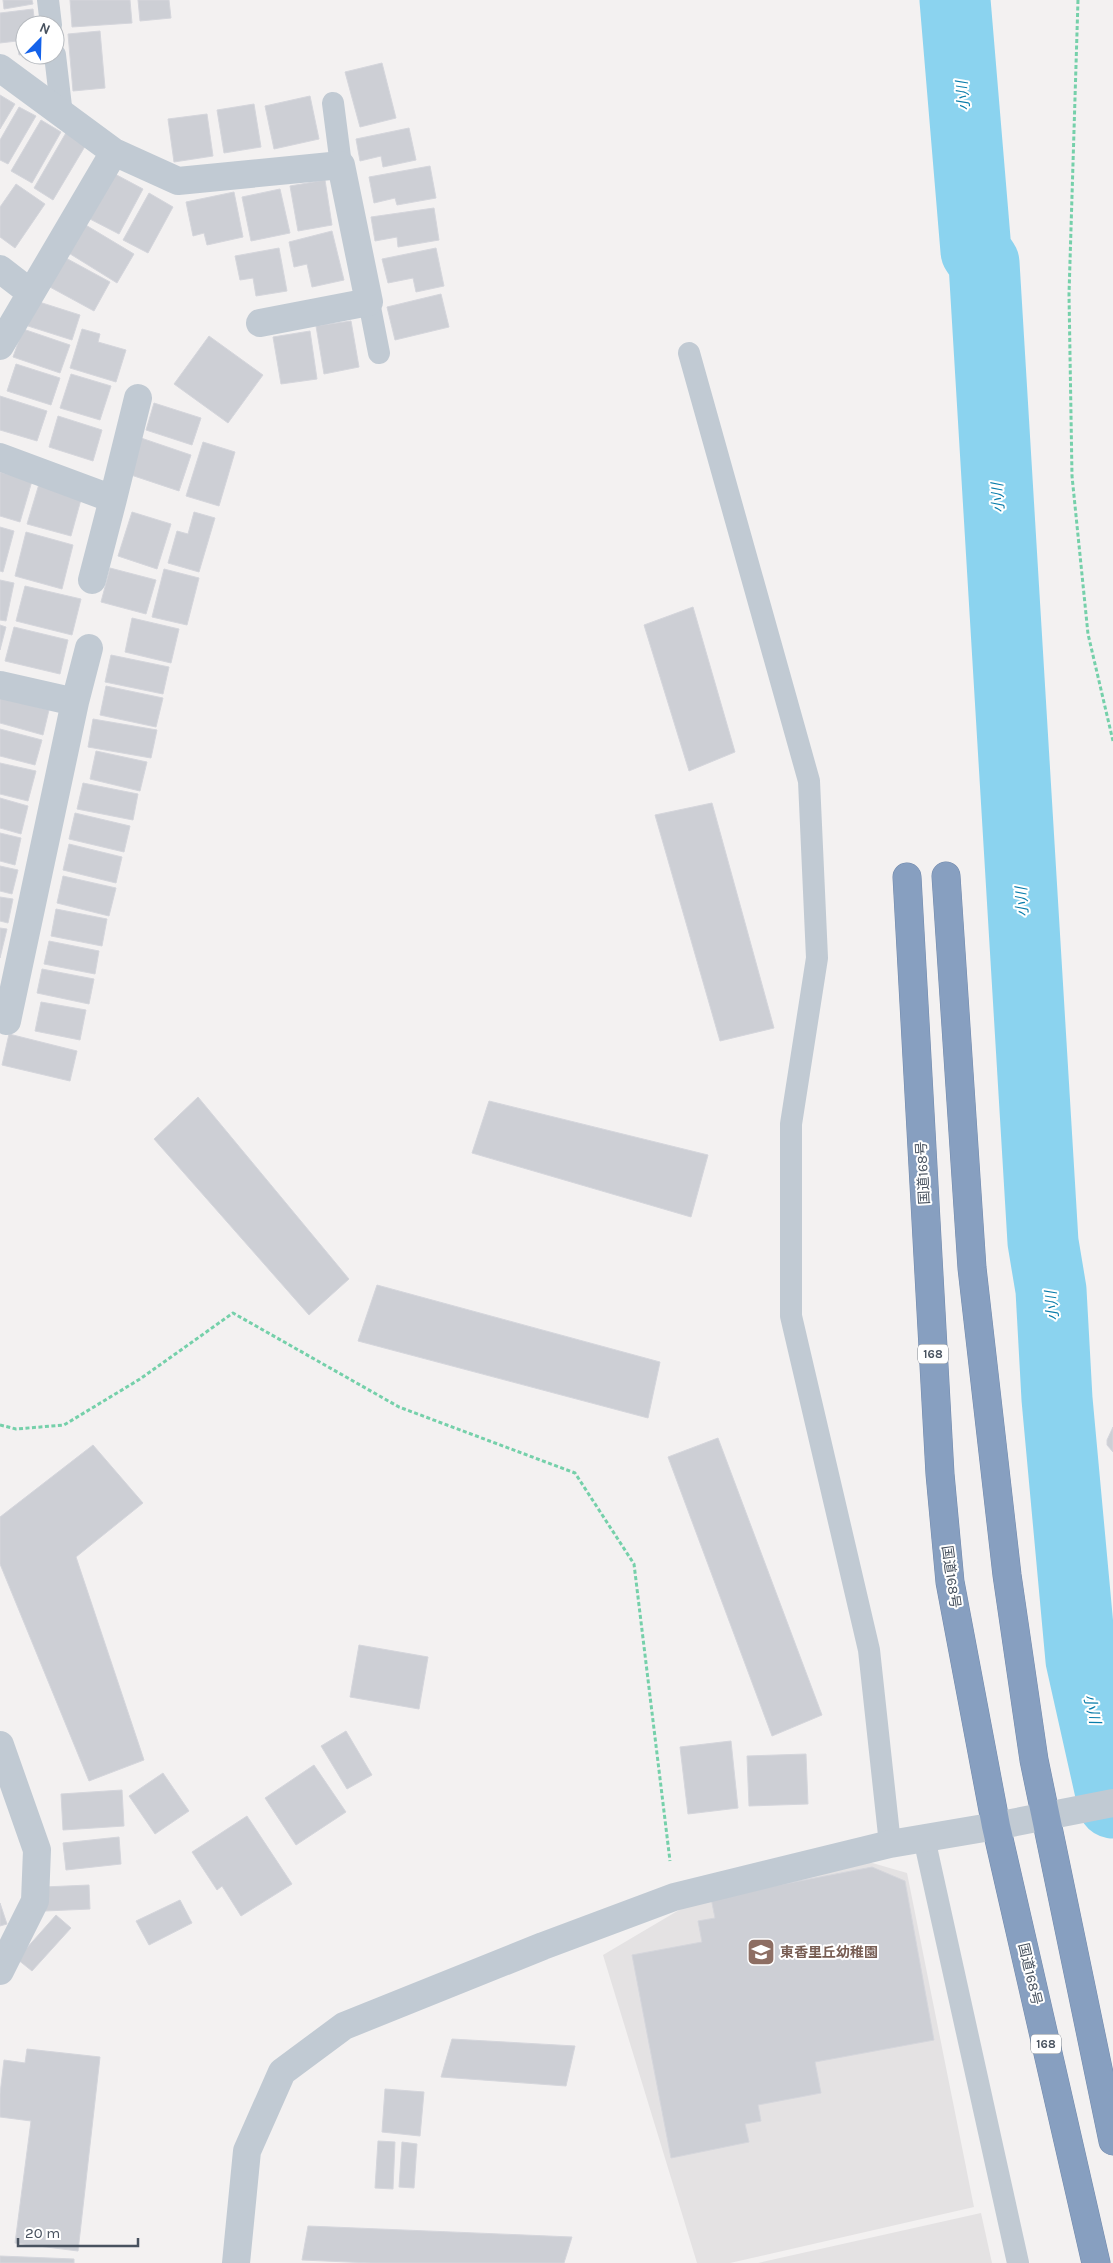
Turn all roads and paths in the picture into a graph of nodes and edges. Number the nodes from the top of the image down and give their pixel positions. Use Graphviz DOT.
graph roads {
  1 [pos="48,0"];
  2 [pos="1078,0"];
  3 [pos="50,15"];
  4 [pos="56,65"];
  5 [pos="0,68"];
  6 [pos="333,103"];
  7 [pos="62,115"];
  8 [pos="114,152"];
  9 [pos="341,165"];
  10 [pos="0,269"];
  11 [pos="31,293"];
  12 [pos="369,302"];
  13 [pos="260,322"];
  14 [pos="0,346"];
  15 [pos="379,353"];
  16 [pos="689,353"];
  17 [pos="138,398"];
  18 [pos="0,457"];
  19 [pos="113,499"];
  20 [pos="92,580"];
  21 [pos="89,648"];
  22 [pos="0,685"];
  23 [pos="75,702"];
  24 [pos="1113,741"];
  25 [pos="946,876"];
  26 [pos="907,877"];
  27 [pos="7,985"];
  28 [pos="7,1021"];
  29 [pos="0,1425"];
  30 [pos="0,1745"];
  31 [pos="1113,1803"];
  32 [pos="1046,1816"];
  33 [pos="996,1826"];
  34 [pos="924,1838"];
  35 [pos="890,1844"];
  36 [pos="674,1897"];
  37 [pos="0,1971"];
  38 [pos="1113,2141"];
  39 [pos="236,2263"];
  40 [pos="1018,2263"];
  41 [pos="1096,2263"];
  1 -- 3 [label="lane"];
  2 -- 24 [label="path"];
  4 -- 7 [label="lane"];
  5 -- 7 [label="street"];
  6 -- 9 [label="lane"];
  7 -- 8 [label="street"];
  8 -- 9 [label="street"];
  8 -- 11 [label="street"];
  9 -- 12 [label="street"];
  10 -- 11 [label="street"];
  11 -- 14 [label="street"];
  12 -- 13 [label="street"];
  12 -- 15 [label="lane"];
  16 -- 35 [label="lane"];
  17 -- 19 [label="street"];
  18 -- 19 [label="street"];
  19 -- 20 [label="street"];
  21 -- 23 [label="street"];
  22 -- 23 [label="street"];
  23 -- 27 [label="street"];
  25 -- 32 [label="highway"];
  26 -- 33 [label="highway, 国道168号 / 168"];
  27 -- 28 [label="street"];
  29 -- 36 [label="path"];
  30 -- 37 [label="street"];
  31 -- 32 [label="street"];
  32 -- 33 [label="street"];
  32 -- 38 [label="highway"];
  33 -- 34 [label="street"];
  33 -- 41 [label="highway, 国道168号 / 168"];
  34 -- 35 [label="street"];
  34 -- 40 [label="lane"];
  35 -- 36 [label="street"];
  36 -- 39 [label="street"];
}
